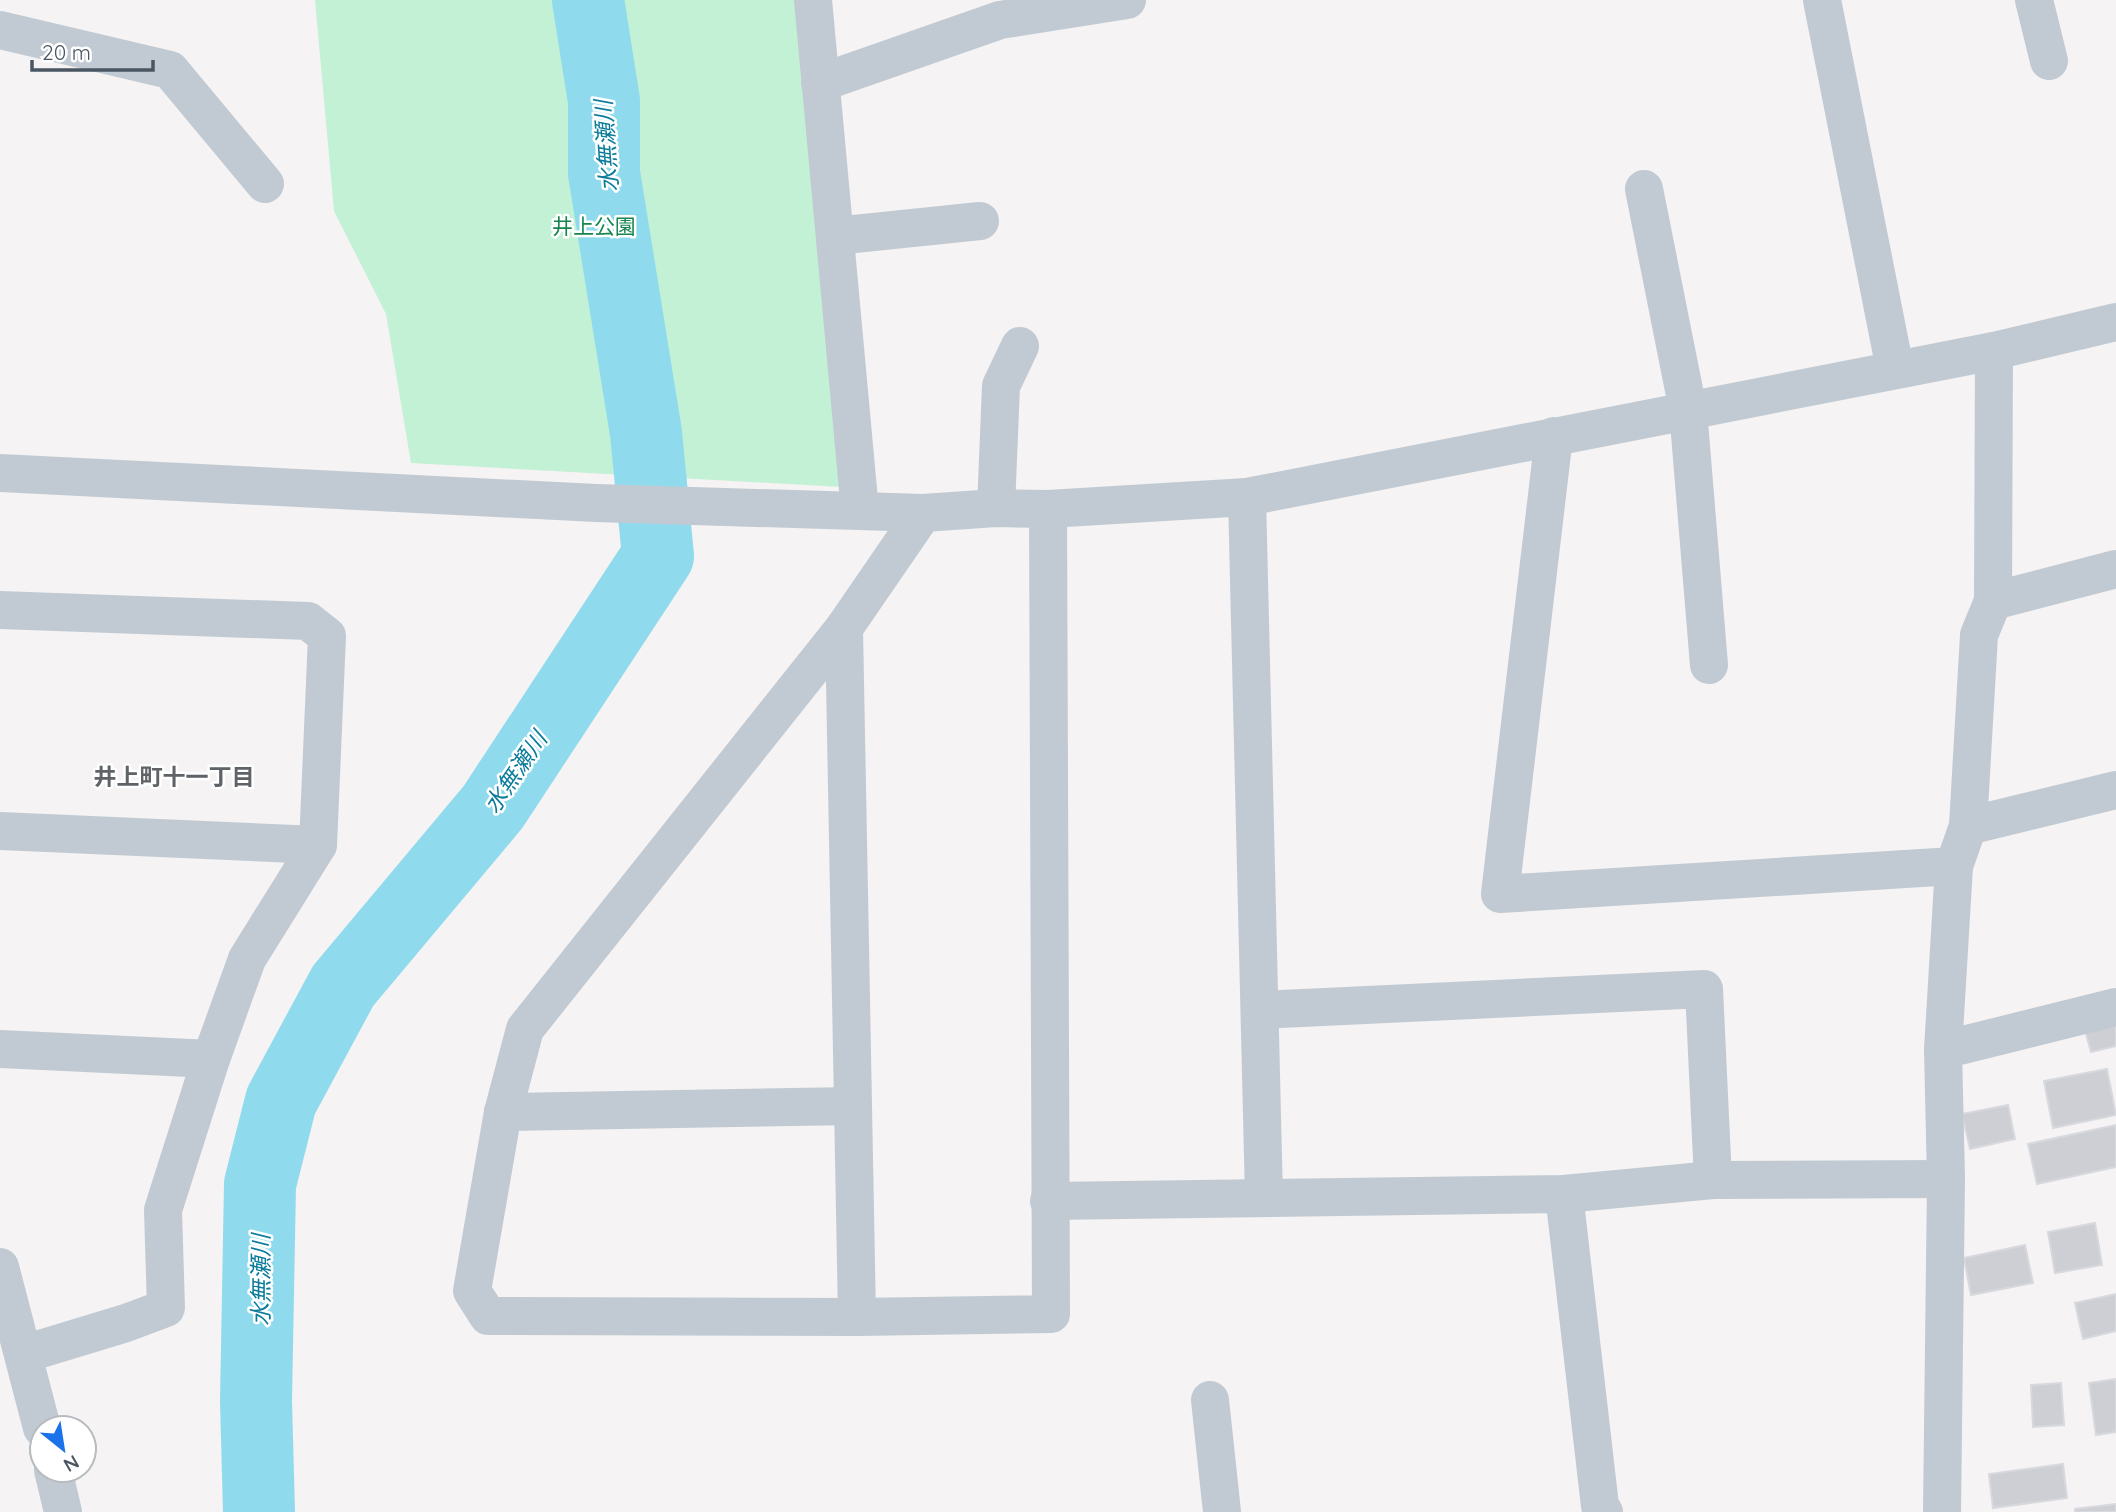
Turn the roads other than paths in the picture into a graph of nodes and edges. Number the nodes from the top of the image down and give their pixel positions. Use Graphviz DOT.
graph roads {
  1 [pos="813,0"];
  2 [pos="1127,0"];
  3 [pos="1822,0"];
  4 [pos="2035,0"];
  5 [pos="0,30"];
  6 [pos="2049,61"];
  7 [pos="820,83"];
  8 [pos="265,184"];
  9 [pos="1644,189"];
  10 [pos="980,221"];
  11 [pos="835,236"];
  12 [pos="2116,322"];
  13 [pos="1020,346"];
  14 [pos="1994,351"];
  15 [pos="1895,369"];
  16 [pos="1688,410"];
  17 [pos="1554,436"];
  18 [pos="0,473"];
  19 [pos="1247,497"];
  20 [pos="996,508"];
  21 [pos="1048,509"];
  22 [pos="860,511"];
  23 [pos="923,513"];
  24 [pos="2116,569"];
  25 [pos="1993,601"];
  26 [pos="0,610"];
  27 [pos="844,628"];
  28 [pos="1709,665"];
  29 [pos="2116,790"];
  30 [pos="1968,826"];
  31 [pos="0,831"];
  32 [pos="318,845"];
  33 [pos="1954,866"];
  34 [pos="2116,1007"];
  35 [pos="1259,1010"];
  36 [pos="0,1049"];
  37 [pos="1943,1050"];
  38 [pos="211,1059"];
  39 [pos="853,1106"];
  40 [pos="503,1112"];
  41 [pos="1946,1179"];
  42 [pos="1713,1180"];
  43 [pos="1564,1194"];
  44 [pos="1264,1198"];
  45 [pos="1049,1201"];
  46 [pos="0,1266"];
  47 [pos="857,1317"];
  48 [pos="24,1354"];
  49 [pos="1210,1400"];
  50 [pos="39,1414"];
  51 [pos="56,1484"];
  52 [pos="63,1512"];
  53 [pos="1222,1512"];
  54 [pos="1604,1512"];
  55 [pos="1942,1512"];
  1 -- 7 [label="street"];
  2 -- 7 [label="street"];
  3 -- 15 [label="street"];
  4 -- 6 [label="street"];
  5 -- 8 [label="street"];
  7 -- 11 [label="street"];
  9 -- 16 [label="street"];
  10 -- 11 [label="street"];
  11 -- 22 [label="street"];
  12 -- 14 [label="street"];
  13 -- 20 [label="street"];
  14 -- 15 [label="street"];
  14 -- 25 [label="street"];
  15 -- 16 [label="street"];
  16 -- 17 [label="street"];
  16 -- 28 [label="street"];
  17 -- 19 [label="street"];
  17 -- 33 [label="street"];
  18 -- 22 [label="street"];
  19 -- 21 [label="street"];
  19 -- 35 [label="street"];
  20 -- 21 [label="street"];
  20 -- 23 [label="street"];
  21 -- 45 [label="street"];
  22 -- 23 [label="street"];
  23 -- 27 [label="street"];
  24 -- 25 [label="street"];
  25 -- 30 [label="street"];
  26 -- 32 [label="street"];
  27 -- 39 [label="street"];
  27 -- 40 [label="street"];
  29 -- 30 [label="street"];
  30 -- 33 [label="street"];
  31 -- 32 [label="street"];
  32 -- 38 [label="street"];
  33 -- 37 [label="street"];
  34 -- 37 [label="street"];
  35 -- 42 [label="street"];
  35 -- 44 [label="street"];
  36 -- 38 [label="street"];
  37 -- 41 [label="street"];
  38 -- 48 [label="street"];
  39 -- 40 [label="street"];
  39 -- 47 [label="street"];
  40 -- 47 [label="street"];
  41 -- 42 [label="street"];
  41 -- 55 [label="street"];
  42 -- 43 [label="street"];
  43 -- 44 [label="street"];
  43 -- 54 [label="street"];
  44 -- 45 [label="street"];
  45 -- 47 [label="street"];
  46 -- 48 [label="street"];
  48 -- 50 [label="street"];
  49 -- 53 [label="street"];
  51 -- 52 [label="street"];
}
